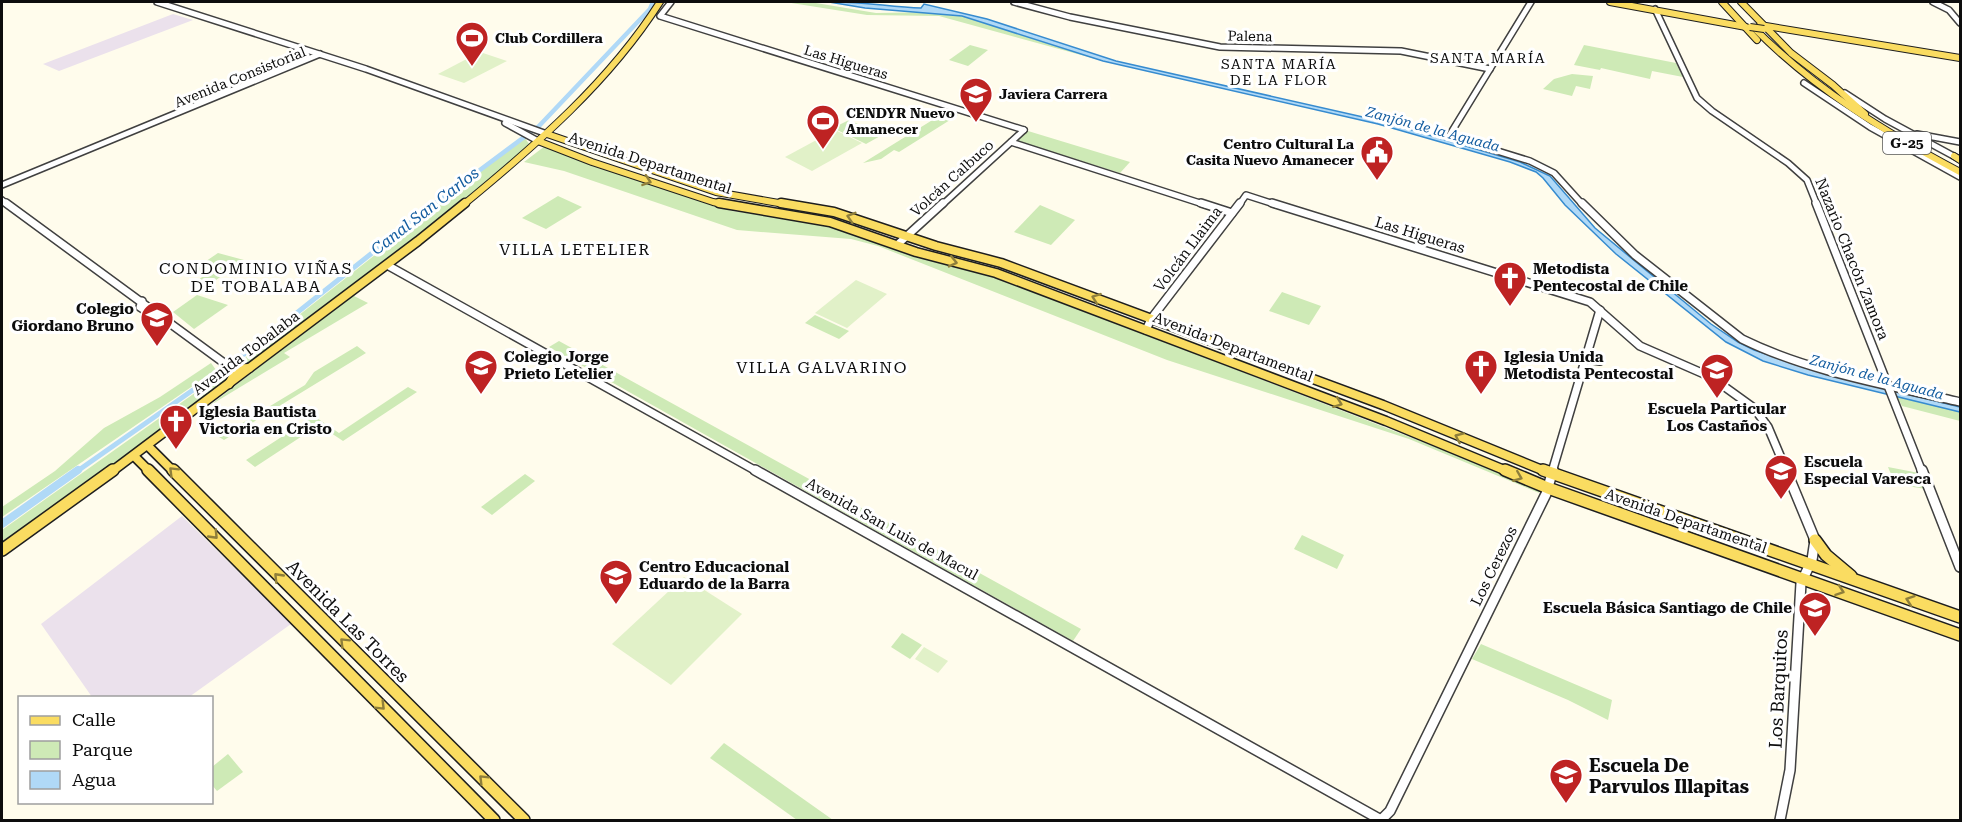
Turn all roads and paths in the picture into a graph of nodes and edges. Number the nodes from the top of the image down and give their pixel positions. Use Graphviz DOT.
graph roads {
  1 [pos="157,2"];
  2 [pos="660,2"];
  3 [pos="671,2"];
  4 [pos="1014,2"];
  5 [pos="1531,2"];
  6 [pos="1610,2"];
  7 [pos="1722,2"];
  8 [pos="1729,2"];
  9 [pos="1734,2"];
  10 [pos="1741,2"];
  11 [pos="1933,2"];
  12 [pos="1655,9"];
  13 [pos="1960,23"];
  14 [pos="1755,26"];
  15 [pos="323,55"];
  16 [pos="1960,58"];
  17 [pos="305,62"];
  18 [pos="1782,65"];
  19 [pos="1490,69"];
  20 [pos="1801,81"];
  21 [pos="1833,85"];
  22 [pos="216,96"];
  23 [pos="229,96"];
  24 [pos="179,113"];
  25 [pos="488,113"];
  26 [pos="1854,113"];
  27 [pos="1869,117"];
  28 [pos="1024,130"];
  29 [pos="1907,132"];
  30 [pos="547,134"];
  31 [pos="538,141"];
  32 [pos="1011,142"];
  33 [pos="1960,143"];
  34 [pos="575,144"];
  35 [pos="1935,146"];
  36 [pos="561,150"];
  37 [pos="1958,159"];
  38 [pos="1960,170"];
  39 [pos="1960,177"];
  40 [pos="2,185"];
  41 [pos="1246,195"];
  42 [pos="2,200"];
  43 [pos="1232,213"];
  44 [pos="906,236"];
  45 [pos="897,245"];
  46 [pos="387,265"];
  47 [pos="1600,310"];
  48 [pos="1151,319"];
  49 [pos="1598,319"];
  50 [pos="1612,321"];
  51 [pos="1146,330"];
  52 [pos="1588,353"];
  53 [pos="1600,361"];
  54 [pos="254,366"];
  55 [pos="230,368"];
  56 [pos="241,375"];
  57 [pos="227,386"];
  58 [pos="1888,386"];
  59 [pos="1960,402"];
  60 [pos="148,446"];
  61 [pos="134,456"];
  62 [pos="1553,474"];
  63 [pos="1548,488"];
  64 [pos="204,502"];
  65 [pos="190,511"];
  66 [pos="1815,540"];
  67 [pos="2,550"];
  68 [pos="1810,564"];
  69 [pos="1960,567"];
  70 [pos="1804,579"];
  71 [pos="1860,582"];
  72 [pos="1960,617"];
  73 [pos="1960,634"];
  74 [pos="494,820"];
  75 [pos="524,820"];
  76 [pos="1381,820"];
  77 [pos="1780,820"];
  1 -- 15 [label="street, Avenida Departamental"];
  2 -- 30 [label="main road, Avenida Tobalaba"];
  3 -- 28 [label="street, Las Higueras"];
  4 -- 19 [label="street, Palena"];
  5 -- 19 [label="street"];
  6 -- 12 [label="main road"];
  7 -- 14 [label="main road"];
  8 -- 14 [label="main road, G-25"];
  9 -- 14 [label="main road, G-25"];
  10 -- 14 [label="main road"];
  11 -- 13 [label="street"];
  12 -- 14 [label="main road"];
  12 -- 58 [label="street, Nazario Chacón Zamora"];
  14 -- 16 [label="main road"];
  14 -- 18 [label="main road"];
  14 -- 21 [label="main road"];
  14 -- 26 [label="main road, G-25"];
  14 -- 27 [label="main road, G-25"];
  15 -- 17 [label="street, Avenida Consistorial"];
  15 -- 25 [label="street, Avenida Departamental"];
  17 -- 22 [label="street, Avenida Consistorial"];
  17 -- 23 [label="street, Avenida Consistorial"];
  19 -- 58 [label="street"];
  20 -- 26 [label="main road"];
  20 -- 39 [label="street"];
  21 -- 27 [label="main road"];
  21 -- 29 [label="street"];
  22 -- 23 [label="street"];
  22 -- 24 [label="street, Avenida Consistorial"];
  23 -- 24 [label="street, Avenida Consistorial"];
  24 -- 40 [label="street, Avenida Consistorial"];
  25 -- 30 [label="street, Avenida Departamental"];
  25 -- 31 [label="street, Avenida Departamental"];
  26 -- 38 [label="main road, G-25"];
  27 -- 38 [label="main road, G-25"];
  28 -- 32 [label="street, Volcán Calbuco"];
  29 -- 33 [label="street"];
  29 -- 35 [label="street"];
  30 -- 31 [label="main road, Avenida Tobalaba"];
  30 -- 34 [label="main road, Avenida Departamental"];
  31 -- 36 [label="main road, Avenida Departamental"];
  31 -- 46 [label="main road, Avenida Tobalaba"];
  32 -- 43 [label="street"];
  32 -- 44 [label="street, Volcán Calbuco"];
  33 -- 35 [label="street"];
  34 -- 36 [label="main road"];
  44 -- 34 [label="main road, Avenida Departamental, one-way"];
  35 -- 37 [label="street"];
  36 -- 45 [label="main road, Avenida Departamental, one-way"];
  41 -- 43 [label="street, Volcán Llaima"];
  41 -- 47 [label="street, Las Higueras"];
  42 -- 55 [label="street"];
  43 -- 48 [label="street, Volcán Llaima"];
  44 -- 45 [label="street, Volcán Calbuco"];
  48 -- 44 [label="main road, Avenida Departamental, one-way"];
  45 -- 51 [label="main road, Avenida Departamental, one-way"];
  46 -- 54 [label="main road, Avenida Tobalaba"];
  46 -- 76 [label="street, Avenida San Luis de Macul"];
  47 -- 49 [label="street, Los Cerezos"];
  47 -- 50 [label="street"];
  48 -- 51 [label="street, Volcán Llaima"];
  62 -- 48 [label="main road, Avenida Departamental, one-way"];
  49 -- 50 [label="street"];
  49 -- 52 [label="street, Los Cerezos"];
  50 -- 66 [label="street"];
  51 -- 63 [label="main road, Avenida Departamental, one-way"];
  52 -- 53 [label="street"];
  52 -- 62 [label="street, Los Cerezos"];
  54 -- 55 [label="main road"];
  54 -- 56 [label="main road, Avenida Tobalaba"];
  55 -- 56 [label="street"];
  55 -- 57 [label="main road"];
  56 -- 57 [label="main road, Avenida Tobalaba"];
  57 -- 60 [label="main road, Avenida Tobalaba"];
  58 -- 59 [label="street"];
  58 -- 69 [label="street, Nazario Chacón Zamora"];
  60 -- 61 [label="main road, Avenida Tobalaba"];
  64 -- 60 [label="main road, Avenida Las Torres, one-way"];
  61 -- 65 [label="main road"];
  61 -- 67 [label="main road, Avenida Tobalaba"];
  62 -- 63 [label="street, Los Cerezos"];
  62 -- 68 [label="main road, Avenida Departamental"];
  63 -- 70 [label="main road, Avenida Departamental"];
  63 -- 76 [label="street, Los Cerezos"];
  64 -- 65 [label="main road"];
  75 -- 64 [label="main road, Avenida Las Torres, one-way"];
  65 -- 74 [label="main road, one-way"];
  66 -- 68 [label="street, Los Barquitos"];
  66 -- 71 [label="main road"];
  68 -- 70 [label="street, Los Barquitos"];
  68 -- 71 [label="main road, Avenida Departamental"];
  70 -- 73 [label="main road, Avenida Departamental, one-way"];
  70 -- 77 [label="street, Los Barquitos"];
  72 -- 71 [label="main road, Avenida Departamental, one-way"];
}
